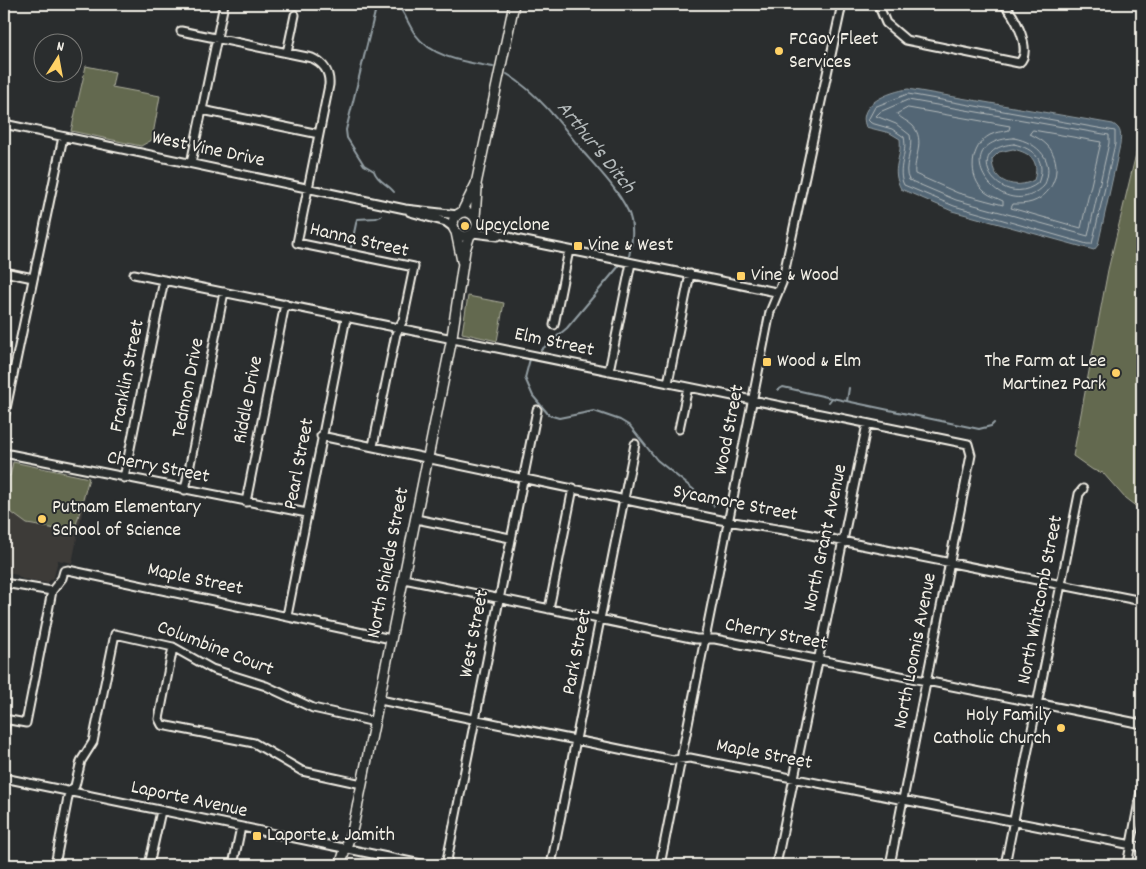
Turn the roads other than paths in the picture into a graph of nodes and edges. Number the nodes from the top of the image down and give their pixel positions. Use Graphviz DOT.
graph roads {
  1 [pos="224,4"];
  2 [pos="514,4"];
  3 [pos="842,4"];
  4 [pos="878,4"];
  5 [pos="1003,4"];
  6 [pos="295,15"];
  7 [pos="181,31"];
  8 [pos="217,38"];
  9 [pos="287,53"];
  10 [pos="202,110"];
  11 [pos="4,124"];
  12 [pos="319,134"];
  13 [pos="63,137"];
  14 [pos="191,163"];
  15 [pos="476,184"];
  16 [pos="308,188"];
  17 [pos="405,210"];
  18 [pos="460,214"];
  19 [pos="476,220"];
  20 [pos="455,230"];
  21 [pos="471,234"];
  22 [pos="506,236"];
  23 [pos="568,250"];
  24 [pos="631,263"];
  25 [pos="463,265"];
  26 [pos="4,272"];
  27 [pos="134,274"];
  28 [pos="690,274"];
  29 [pos="33,278"];
  30 [pos="164,280"];
  31 [pos="224,292"];
  32 [pos="776,292"];
  33 [pos="285,304"];
  34 [pos="346,318"];
  35 [pos="554,326"];
  36 [pos="399,328"];
  37 [pos="452,338"];
  38 [pos="609,371"];
  39 [pos="668,383"];
  40 [pos="7,384"];
  41 [pos="688,387"];
  42 [pos="753,400"];
  43 [pos="537,410"];
  44 [pos="4,418"];
  45 [pos="867,424"];
  46 [pos="679,429"];
  47 [pos="322,436"];
  48 [pos="635,444"];
  49 [pos="968,444"];
  50 [pos="373,446"];
  51 [pos="4,453"];
  52 [pos="428,457"];
  53 [pos="523,477"];
  54 [pos="124,478"];
  55 [pos="573,488"];
  56 [pos="1083,489"];
  57 [pos="185,490"];
  58 [pos="624,498"];
  59 [pos="246,502"];
  60 [pos="307,513"];
  61 [pos="416,519"];
  62 [pos="729,521"];
  63 [pos="510,538"];
  64 [pos="842,541"];
  65 [pos="950,562"];
  66 [pos="404,579"];
  67 [pos="4,583"];
  68 [pos="1060,584"];
  69 [pos="52,591"];
  70 [pos="498,598"];
  71 [pos="1142,601"];
  72 [pos="550,609"];
  73 [pos="287,616"];
  74 [pos="600,620"];
  75 [pos="391,639"];
  76 [pos="706,639"];
  77 [pos="173,647"];
  78 [pos="818,659"];
  79 [pos="926,682"];
  80 [pos="380,700"];
  81 [pos="1037,703"];
  82 [pos="5,719"];
  83 [pos="475,720"];
  84 [pos="375,722"];
  85 [pos="1142,724"];
  86 [pos="4,731"];
  87 [pos="577,740"];
  88 [pos="682,759"];
  89 [pos="794,778"];
  90 [pos="4,780"];
  91 [pos="362,784"];
  92 [pos="1142,786"];
  93 [pos="69,792"];
  94 [pos="903,800"];
  95 [pos="161,811"];
  96 [pos="1014,822"];
  97 [pos="241,828"];
  98 [pos="1131,844"];
  99 [pos="1142,847"];
  100 [pos="345,849"];
  101 [pos="55,865"];
  102 [pos="149,865"];
  103 [pos="233,865"];
  104 [pos="340,865"];
  105 [pos="426,865"];
  106 [pos="446,865"];
  107 [pos="552,865"];
  108 [pos="660,865"];
  109 [pos="776,865"];
  110 [pos="890,865"];
  111 [pos="1005,865"];
  112 [pos="1127,865"];
  1 -- 8 [label="street"];
  2 -- 15 [label="main road"];
  3 -- 32 [label="street, Wood Street"];
  4 -- 5 [label="street"];
  6 -- 9 [label="street"];
  7 -- 8 [label="street"];
  8 -- 9 [label="street"];
  8 -- 10 [label="street"];
  9 -- 12 [label="street, Hanna Street"];
  10 -- 12 [label="street"];
  10 -- 14 [label="street"];
  11 -- 13 [label="street, West Vine Drive"];
  12 -- 16 [label="street, Hanna Street"];
  13 -- 14 [label="street, West Vine Drive"];
  13 -- 29 [label="street"];
  14 -- 16 [label="street, West Vine Drive"];
  15 -- 18 [label="main road"];
  15 -- 19 [label="main road"];
  16 -- 17 [label="street, West Vine Drive"];
  16 -- 36 [label="street, Hanna Street"];
  17 -- 18 [label="street, West Vine Drive"];
  17 -- 20 [label="street, West Vine Drive"];
  18 -- 19 [label="main road"];
  18 -- 20 [label="main road"];
  19 -- 21 [label="main road"];
  19 -- 22 [label="street"];
  20 -- 21 [label="main road"];
  20 -- 25 [label="main road, North Shields Street"];
  21 -- 22 [label="street"];
  21 -- 25 [label="main road, North Shields Street"];
  22 -- 23 [label="street"];
  23 -- 24 [label="street"];
  23 -- 35 [label="street"];
  24 -- 28 [label="street"];
  24 -- 38 [label="street"];
  25 -- 37 [label="main road, North Shields Street"];
  26 -- 29 [label="street"];
  27 -- 30 [label="street, Elm Street"];
  28 -- 32 [label="street"];
  28 -- 39 [label="street"];
  29 -- 40 [label="street"];
  30 -- 31 [label="street, Elm Street"];
  30 -- 54 [label="street, Franklin Street"];
  31 -- 33 [label="street, Elm Street"];
  31 -- 57 [label="street, Tedmon Drive"];
  32 -- 42 [label="street, Wood Street"];
  33 -- 34 [label="street, Elm Street"];
  33 -- 59 [label="street, Riddle Drive"];
  34 -- 36 [label="street, Elm Street"];
  34 -- 47 [label="street, Pearl Street"];
  36 -- 37 [label="street, Elm Street"];
  36 -- 50 [label="street, Hanna Street"];
  37 -- 38 [label="street, Elm Street"];
  37 -- 52 [label="main road, North Shields Street"];
  38 -- 39 [label="street, Elm Street"];
  39 -- 41 [label="street, Elm Street"];
  40 -- 44 [label="street"];
  41 -- 42 [label="street, Elm Street"];
  41 -- 46 [label="street"];
  42 -- 45 [label="street, Elm Street"];
  42 -- 62 [label="street, Wood Street"];
  43 -- 53 [label="street, West Street"];
  45 -- 49 [label="street, Elm Street"];
  45 -- 64 [label="street, North Grant Avenue"];
  47 -- 50 [label="street, Sycamore Street"];
  47 -- 60 [label="street, Pearl Street"];
  48 -- 58 [label="street, Park Street"];
  49 -- 65 [label="street, North Loomis Avenue"];
  50 -- 52 [label="street, Sycamore Street"];
  51 -- 54 [label="street, Cherry Street"];
  52 -- 53 [label="street, Sycamore Street"];
  52 -- 61 [label="main road, North Shields Street"];
  53 -- 55 [label="street, Sycamore Street"];
  53 -- 63 [label="street, West Street"];
  54 -- 57 [label="street, Cherry Street"];
  55 -- 58 [label="street, Sycamore Street"];
  55 -- 72 [label="street"];
  56 -- 68 [label="street, North Whitcomb Street"];
  57 -- 59 [label="street, Cherry Street"];
  58 -- 62 [label="street, Sycamore Street"];
  58 -- 74 [label="street, Park Street"];
  59 -- 60 [label="street, Cherry Street"];
  60 -- 73 [label="street, Pearl Street"];
  61 -- 63 [label="street"];
  61 -- 66 [label="main road, North Shields Street"];
  62 -- 64 [label="street, Sycamore Street"];
  62 -- 76 [label="street, Wood Street"];
  63 -- 70 [label="street, West Street"];
  64 -- 65 [label="street, Sycamore Street"];
  64 -- 78 [label="street, North Grant Avenue"];
  65 -- 68 [label="street, Sycamore Street"];
  65 -- 79 [label="street, North Loomis Avenue"];
  66 -- 70 [label="street, Cherry Street"];
  66 -- 75 [label="main road, North Shields Street"];
  67 -- 69 [label="street"];
  68 -- 71 [label="street, Sycamore Street"];
  68 -- 81 [label="street, North Whitcomb Street"];
  69 -- 73 [label="street, Maple Street"];
  69 -- 82 [label="street"];
  70 -- 72 [label="street, Cherry Street"];
  70 -- 83 [label="street, West Street"];
  72 -- 74 [label="street, Cherry Street"];
  73 -- 75 [label="street, Maple Street"];
  74 -- 76 [label="street, Cherry Street"];
  74 -- 87 [label="street, Park Street"];
  75 -- 80 [label="main road, North Shields Street"];
  76 -- 78 [label="street, Cherry Street"];
  76 -- 88 [label="street, Wood Street"];
  77 -- 84 [label="street, Columbine Court"];
  77 -- 91 [label="street"];
  77 -- 93 [label="street, Columbine Court"];
  78 -- 79 [label="street, Cherry Street"];
  78 -- 89 [label="street, North Grant Avenue"];
  79 -- 81 [label="street, Cherry Street"];
  79 -- 94 [label="street, North Loomis Avenue"];
  80 -- 83 [label="street, Maple Street"];
  80 -- 84 [label="main road, North Shields Street"];
  81 -- 85 [label="street, Cherry Street"];
  81 -- 96 [label="street, North Whitcomb Street"];
  82 -- 86 [label="street"];
  83 -- 87 [label="street, Maple Street"];
  83 -- 106 [label="street, West Street"];
  84 -- 91 [label="main road, North Shields Street"];
  87 -- 88 [label="street, Maple Street"];
  87 -- 107 [label="street, Park Street"];
  88 -- 89 [label="street, Maple Street"];
  88 -- 108 [label="street, Wood Street"];
  89 -- 94 [label="street, Maple Street"];
  89 -- 109 [label="street, North Grant Avenue"];
  90 -- 93 [label="street, Laporte Avenue"];
  91 -- 100 [label="main road, North Shields Street"];
  92 -- 98 [label="street"];
  93 -- 95 [label="street, Laporte Avenue"];
  93 -- 101 [label="street"];
  94 -- 96 [label="street, Maple Street"];
  94 -- 110 [label="street, North Loomis Avenue"];
  95 -- 97 [label="street, Laporte Avenue"];
  95 -- 102 [label="street"];
  96 -- 98 [label="street, Maple Street"];
  96 -- 111 [label="street, North Whitcomb Street"];
  97 -- 100 [label="street, Laporte Avenue"];
  97 -- 103 [label="street"];
  98 -- 99 [label="street, Maple Street"];
  98 -- 112 [label="street"];
  100 -- 104 [label="main road, North Shields Street"];
  100 -- 105 [label="street, Laporte Avenue"];
}
